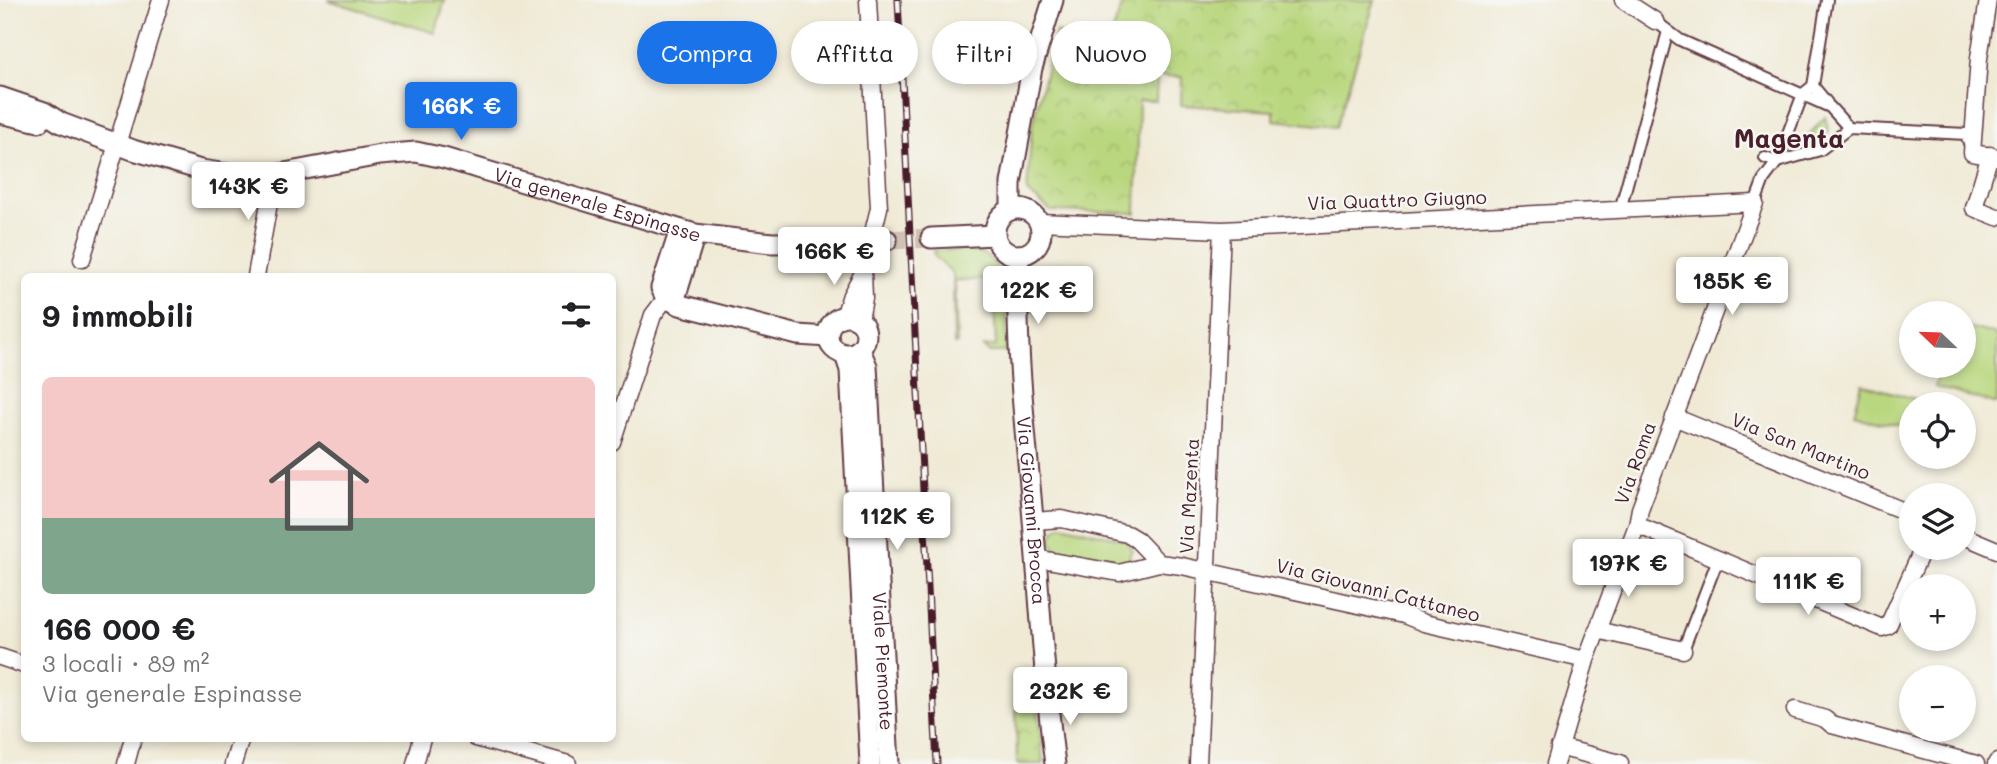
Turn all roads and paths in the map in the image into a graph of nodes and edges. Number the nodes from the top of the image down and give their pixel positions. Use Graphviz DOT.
graph roads {
  1 [pos="162,0"];
  2 [pos="868,0"];
  3 [pos="1053,0"];
  4 [pos="1623,0"];
  5 [pos="1827,0"];
  6 [pos="1988,0"];
  7 [pos="1645,5"];
  8 [pos="1661,26"];
  9 [pos="1813,86"];
  10 [pos="1803,94"];
  11 [pos="0,97"];
  12 [pos="1830,107"];
  13 [pos="0,113"];
  14 [pos="61,124"];
  15 [pos="1849,128"];
  16 [pos="118,144"];
  17 [pos="1972,153"];
  18 [pos="1994,156"];
  19 [pos="1765,158"];
  20 [pos="1777,162"];
  21 [pos="274,175"];
  22 [pos="1755,203"];
  23 [pos="1011,209"];
  24 [pos="1620,210"];
  25 [pos="1997,217"];
  26 [pos="1040,222"];
  27 [pos="1222,230"];
  28 [pos="688,232"];
  29 [pos="995,235"];
  30 [pos="931,238"];
  31 [pos="854,242"];
  32 [pos="1019,255"];
  33 [pos="82,259"];
  34 [pos="257,273"];
  35 [pos="670,300"];
  36 [pos="852,319"];
  37 [pos="828,337"];
  38 [pos="853,352"];
  39 [pos="1674,417"];
  40 [pos="616,430"];
  41 [pos="1899,509"];
  42 [pos="1033,521"];
  43 [pos="1637,525"];
  44 [pos="1976,541"];
  45 [pos="1997,550"];
  46 [pos="1036,558"];
  47 [pos="1718,559"];
  48 [pos="1918,560"];
  49 [pos="1160,563"];
  50 [pos="1206,571"];
  51 [pos="1597,630"];
  52 [pos="1683,650"];
  53 [pos="0,657"];
  54 [pos="1586,660"];
  55 [pos="21,664"];
  56 [pos="1795,710"];
  57 [pos="132,742"];
  58 [pos="240,742"];
  59 [pos="421,742"];
  60 [pos="519,744"];
  61 [pos="1559,747"];
  62 [pos="1620,763"];
  63 [pos="126,764"];
  64 [pos="233,764"];
  65 [pos="415,764"];
  66 [pos="568,764"];
  67 [pos="870,764"];
  68 [pos="889,764"];
  69 [pos="1055,764"];
  70 [pos="1198,764"];
  71 [pos="1555,764"];
  72 [pos="1976,764"];
  1 -- 16 [label="street"];
  2 -- 36 [label="street"];
  3 -- 23 [label="street"];
  4 -- 7 [label="street"];
  5 -- 9 [label="street"];
  6 -- 17 [label="street"];
  7 -- 8 [label="street"];
  8 -- 10 [label="street"];
  8 -- 24 [label="street"];
  9 -- 10 [label="street"];
  9 -- 12 [label="street"];
  10 -- 12 [label="street"];
  10 -- 20 [label="street, Via Roma"];
  11 -- 14 [label="street, Via generale Espinasse"];
  12 -- 15 [label="street"];
  13 -- 14 [label="street, Via generale Espinasse"];
  14 -- 16 [label="street, Via generale Espinasse"];
  15 -- 17 [label="street"];
  15 -- 20 [label="street"];
  16 -- 21 [label="street, Via generale Espinasse"];
  16 -- 33 [label="street"];
  17 -- 18 [label="street"];
  18 -- 25 [label="street"];
  19 -- 20 [label="street"];
  20 -- 22 [label="street, Via Roma"];
  21 -- 28 [label="street, Via generale Espinasse"];
  21 -- 34 [label="street"];
  22 -- 24 [label="street, Via Quattro Giugno"];
  22 -- 39 [label="street, Via Roma"];
  23 -- 26 [label="street"];
  23 -- 29 [label="street"];
  24 -- 27 [label="street, Via Quattro Giugno"];
  26 -- 27 [label="street, Via Quattro Giugno"];
  26 -- 32 [label="street"];
  27 -- 50 [label="street, Via Mazenta"];
  28 -- 31 [label="street, Via generale Espinasse"];
  28 -- 35 [label="street"];
  29 -- 30 [label="street"];
  29 -- 32 [label="street"];
  32 -- 42 [label="street, Via Giovanni Brocca"];
  35 -- 37 [label="street"];
  35 -- 40 [label="street"];
  36 -- 37 [label="street"];
  36 -- 38 [label="street"];
  37 -- 38 [label="street"];
  38 -- 67 [label="street, Viale Piemonte"];
  38 -- 68 [label="street, Viale Piemonte"];
  39 -- 41 [label="street, Via San Martino"];
  39 -- 43 [label="street, Via Roma"];
  42 -- 46 [label="street, Via Giovanni Brocca"];
  42 -- 49 [label="street"];
  43 -- 47 [label="street"];
  43 -- 51 [label="street, Via Roma"];
  44 -- 45 [label="street"];
  46 -- 49 [label="street, Via Giovanni Cattaneo"];
  46 -- 69 [label="street, Via Giovanni Brocca"];
  47 -- 48 [label="street"];
  47 -- 52 [label="street"];
  49 -- 50 [label="street, Via Giovanni Cattaneo"];
  50 -- 54 [label="street, Via Giovanni Cattaneo"];
  50 -- 70 [label="street, Via Mazenta"];
  51 -- 52 [label="street"];
  51 -- 54 [label="street, Via Roma"];
  53 -- 55 [label="street"];
  54 -- 61 [label="street, Via Roma"];
  56 -- 72 [label="street"];
  57 -- 63 [label="street"];
  58 -- 64 [label="street"];
  59 -- 65 [label="street"];
  60 -- 66 [label="street"];
  61 -- 62 [label="street"];
  61 -- 71 [label="street, Via Roma"];
}
